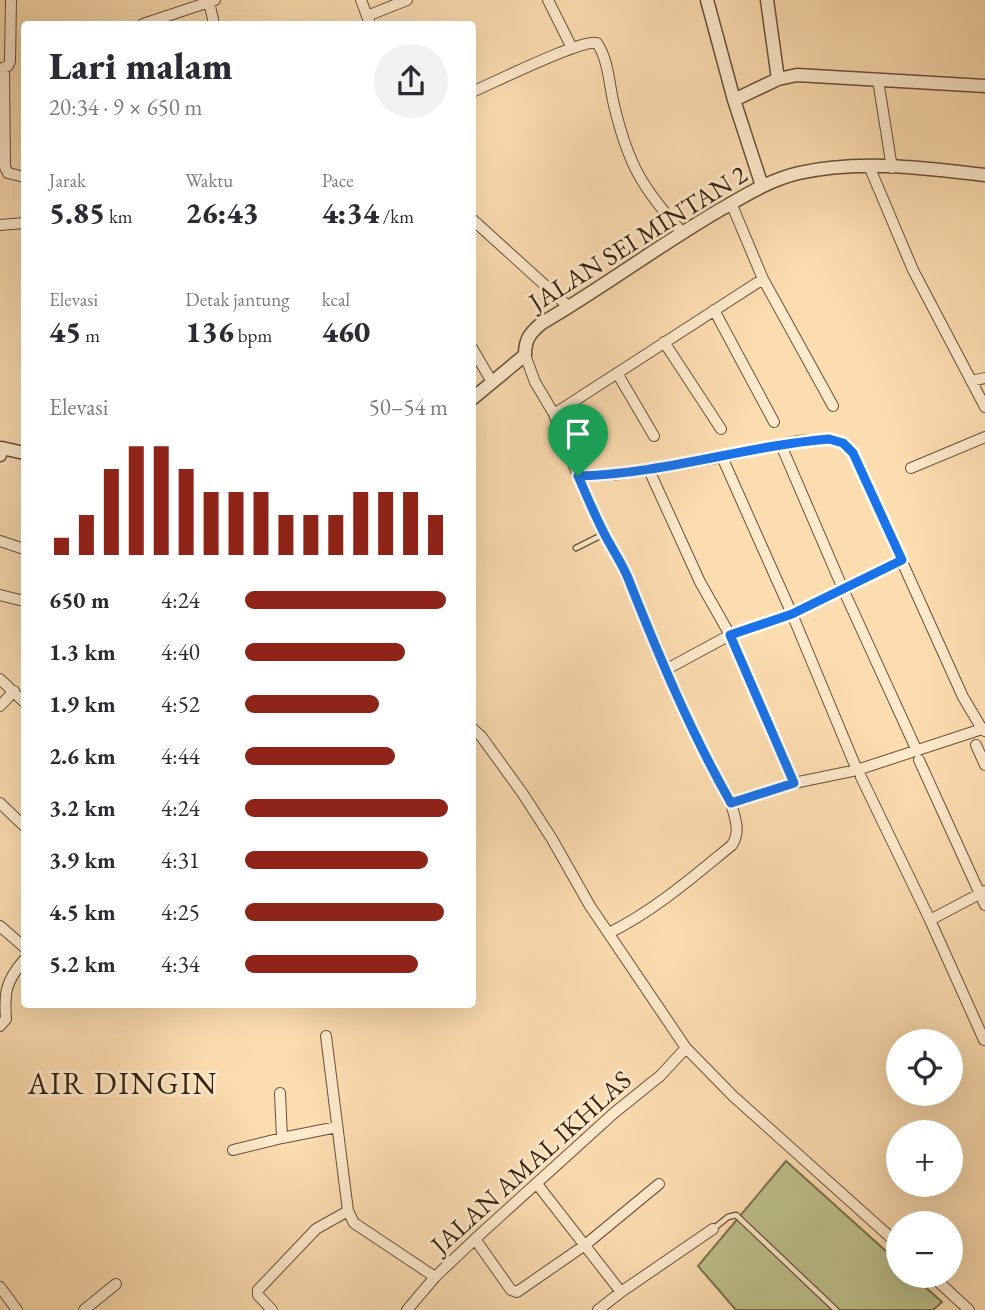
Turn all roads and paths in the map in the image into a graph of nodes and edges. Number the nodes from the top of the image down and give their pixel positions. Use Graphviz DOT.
graph roads {
  1 [pos="11,0"];
  2 [pos="361,0"];
  3 [pos="407,0"];
  4 [pos="548,0"];
  5 [pos="708,0"];
  6 [pos="767,0"];
  7 [pos="212,1"];
  8 [pos="368,20"];
  9 [pos="152,21"];
  10 [pos="214,21"];
  11 [pos="572,48"];
  12 [pos="2,68"];
  13 [pos="778,79"];
  14 [pos="878,80"];
  15 [pos="985,86"];
  16 [pos="476,90"];
  17 [pos="734,100"];
  18 [pos="869,166"];
  19 [pos="892,168"];
  20 [pos="985,175"];
  21 [pos="21,176"];
  22 [pos="762,186"];
  23 [pos="731,203"];
  24 [pos="21,223"];
  25 [pos="476,223"];
  26 [pos="0,225"];
  27 [pos="682,232"];
  28 [pos="763,279"];
  29 [pos="569,307"];
  30 [pos="714,310"];
  31 [pos="664,342"];
  32 [pos="476,355"];
  33 [pos="526,355"];
  34 [pos="617,373"];
  35 [pos="985,378"];
  36 [pos="971,381"];
  37 [pos="492,382"];
  38 [pos="476,396"];
  39 [pos="833,407"];
  40 [pos="985,407"];
  41 [pos="554,414"];
  42 [pos="774,422"];
  43 [pos="721,429"];
  44 [pos="654,436"];
  45 [pos="985,437"];
  46 [pos="781,445"];
  47 [pos="1,451"];
  48 [pos="21,453"];
  49 [pos="722,457"];
  50 [pos="911,468"];
  51 [pos="649,470"];
  52 [pos="578,476"];
  53 [pos="604,534"];
  54 [pos="0,541"];
  55 [pos="21,548"];
  56 [pos="576,548"];
  57 [pos="902,560"];
  58 [pos="843,589"];
  59 [pos="0,595"];
  60 [pos="21,600"];
  61 [pos="792,614"];
  62 [pos="730,635"];
  63 [pos="667,669"];
  64 [pos="0,679"];
  65 [pos="14,691"];
  66 [pos="21,699"];
  67 [pos="0,706"];
  68 [pos="983,730"];
  69 [pos="476,732"];
  70 [pos="976,745"];
  71 [pos="918,755"];
  72 [pos="985,765"];
  73 [pos="859,774"];
  74 [pos="794,783"];
  75 [pos="0,803"];
  76 [pos="731,803"];
  77 [pos="21,823"];
  78 [pos="982,892"];
  79 [pos="985,905"];
  80 [pos="930,920"];
  81 [pos="0,926"];
  82 [pos="609,933"];
  83 [pos="21,944"];
  84 [pos="21,964"];
  85 [pos="0,1026"];
  86 [pos="326,1036"];
  87 [pos="984,1040"];
  88 [pos="686,1048"];
  89 [pos="280,1093"];
  90 [pos="337,1127"];
  91 [pos="282,1138"];
  92 [pos="233,1150"];
  93 [pos="537,1184"];
  94 [pos="659,1184"];
  95 [pos="348,1211"];
  96 [pos="713,1229"];
  97 [pos="886,1233"];
  98 [pos="475,1239"];
  99 [pos="585,1245"];
  100 [pos="435,1277"];
  101 [pos="116,1284"];
  102 [pos="0,1287"];
  103 [pos="945,1288"];
  104 [pos="621,1292"];
  105 [pos="17,1310"];
  106 [pos="84,1310"];
  107 [pos="272,1310"];
  108 [pos="407,1310"];
  109 [pos="598,1310"];
  110 [pos="836,1310"];
  111 [pos="969,1310"];
  1 -- 12 [label="street"];
  2 -- 8 [label="street"];
  3 -- 8 [label="street"];
  4 -- 11 [label="street"];
  5 -- 17 [label="street"];
  6 -- 13 [label="street"];
  7 -- 9 [label="street"];
  7 -- 10 [label="street"];
  11 -- 16 [label="street"];
  11 -- 27 [label="street"];
  12 -- 21 [label="street"];
  13 -- 14 [label="street"];
  13 -- 17 [label="street"];
  14 -- 15 [label="street"];
  14 -- 19 [label="street"];
  17 -- 22 [label="street"];
  18 -- 19 [label="street, JALAN SEI MINTAN 2"];
  18 -- 22 [label="street, JALAN SEI MINTAN 2"];
  18 -- 36 [label="street"];
  19 -- 20 [label="street, JALAN SEI MINTAN 2"];
  22 -- 23 [label="street, JALAN SEI MINTAN 2"];
  23 -- 27 [label="street, JALAN SEI MINTAN 2"];
  23 -- 28 [label="street"];
  24 -- 26 [label="street"];
  25 -- 29 [label="street"];
  27 -- 29 [label="street, JALAN SEI MINTAN 2"];
  28 -- 30 [label="street"];
  28 -- 39 [label="street"];
  29 -- 33 [label="street, JALAN SEI MINTAN 2"];
  30 -- 31 [label="street"];
  30 -- 42 [label="street"];
  31 -- 34 [label="street"];
  31 -- 43 [label="street"];
  32 -- 37 [label="street"];
  33 -- 37 [label="street, JALAN SEI MINTAN 2"];
  33 -- 41 [label="street"];
  34 -- 41 [label="street"];
  34 -- 44 [label="street"];
  35 -- 36 [label="street"];
  36 -- 40 [label="street"];
  37 -- 38 [label="street, JALAN SEI MINTAN 2"];
  41 -- 52 [label="street"];
  45 -- 50 [label="street"];
  46 -- 49 [label="street"];
  46 -- 57 [label="street"];
  46 -- 58 [label="street"];
  47 -- 48 [label="street"];
  49 -- 51 [label="street"];
  49 -- 61 [label="street"];
  51 -- 52 [label="street"];
  51 -- 62 [label="street"];
  52 -- 53 [label="street"];
  53 -- 56 [label="lane"];
  53 -- 63 [label="street"];
  54 -- 55 [label="street"];
  57 -- 58 [label="street"];
  57 -- 68 [label="street"];
  58 -- 61 [label="street"];
  58 -- 71 [label="street"];
  59 -- 60 [label="street"];
  61 -- 62 [label="street"];
  61 -- 73 [label="street"];
  62 -- 63 [label="street"];
  62 -- 74 [label="street"];
  63 -- 76 [label="street"];
  64 -- 65 [label="street"];
  65 -- 66 [label="street"];
  65 -- 67 [label="street"];
  68 -- 71 [label="street"];
  69 -- 82 [label="street"];
  70 -- 72 [label="street"];
  71 -- 73 [label="street"];
  71 -- 78 [label="street"];
  73 -- 74 [label="street"];
  73 -- 80 [label="street"];
  74 -- 76 [label="street"];
  75 -- 77 [label="street"];
  76 -- 82 [label="street"];
  78 -- 79 [label="street"];
  78 -- 80 [label="street"];
  80 -- 87 [label="street"];
  81 -- 83 [label="street"];
  82 -- 88 [label="street"];
  84 -- 85 [label="street"];
  86 -- 90 [label="street"];
  88 -- 93 [label="street, JALAN AMAL IKHLAS"];
  88 -- 97 [label="street"];
  89 -- 91 [label="street"];
  90 -- 91 [label="street"];
  90 -- 95 [label="street"];
  91 -- 92 [label="street"];
  93 -- 98 [label="street, JALAN AMAL IKHLAS"];
  93 -- 99 [label="street"];
  94 -- 99 [label="street"];
  95 -- 100 [label="street"];
  95 -- 107 [label="street"];
  96 -- 104 [label="street"];
  96 -- 110 [label="lane"];
  98 -- 99 [label="street"];
  98 -- 100 [label="street, JALAN AMAL IKHLAS"];
  99 -- 104 [label="street"];
  100 -- 108 [label="street, JALAN AMAL IKHLAS"];
  101 -- 106 [label="street"];
  102 -- 105 [label="street"];
  103 -- 111 [label="street"];
  104 -- 109 [label="street"];
}
